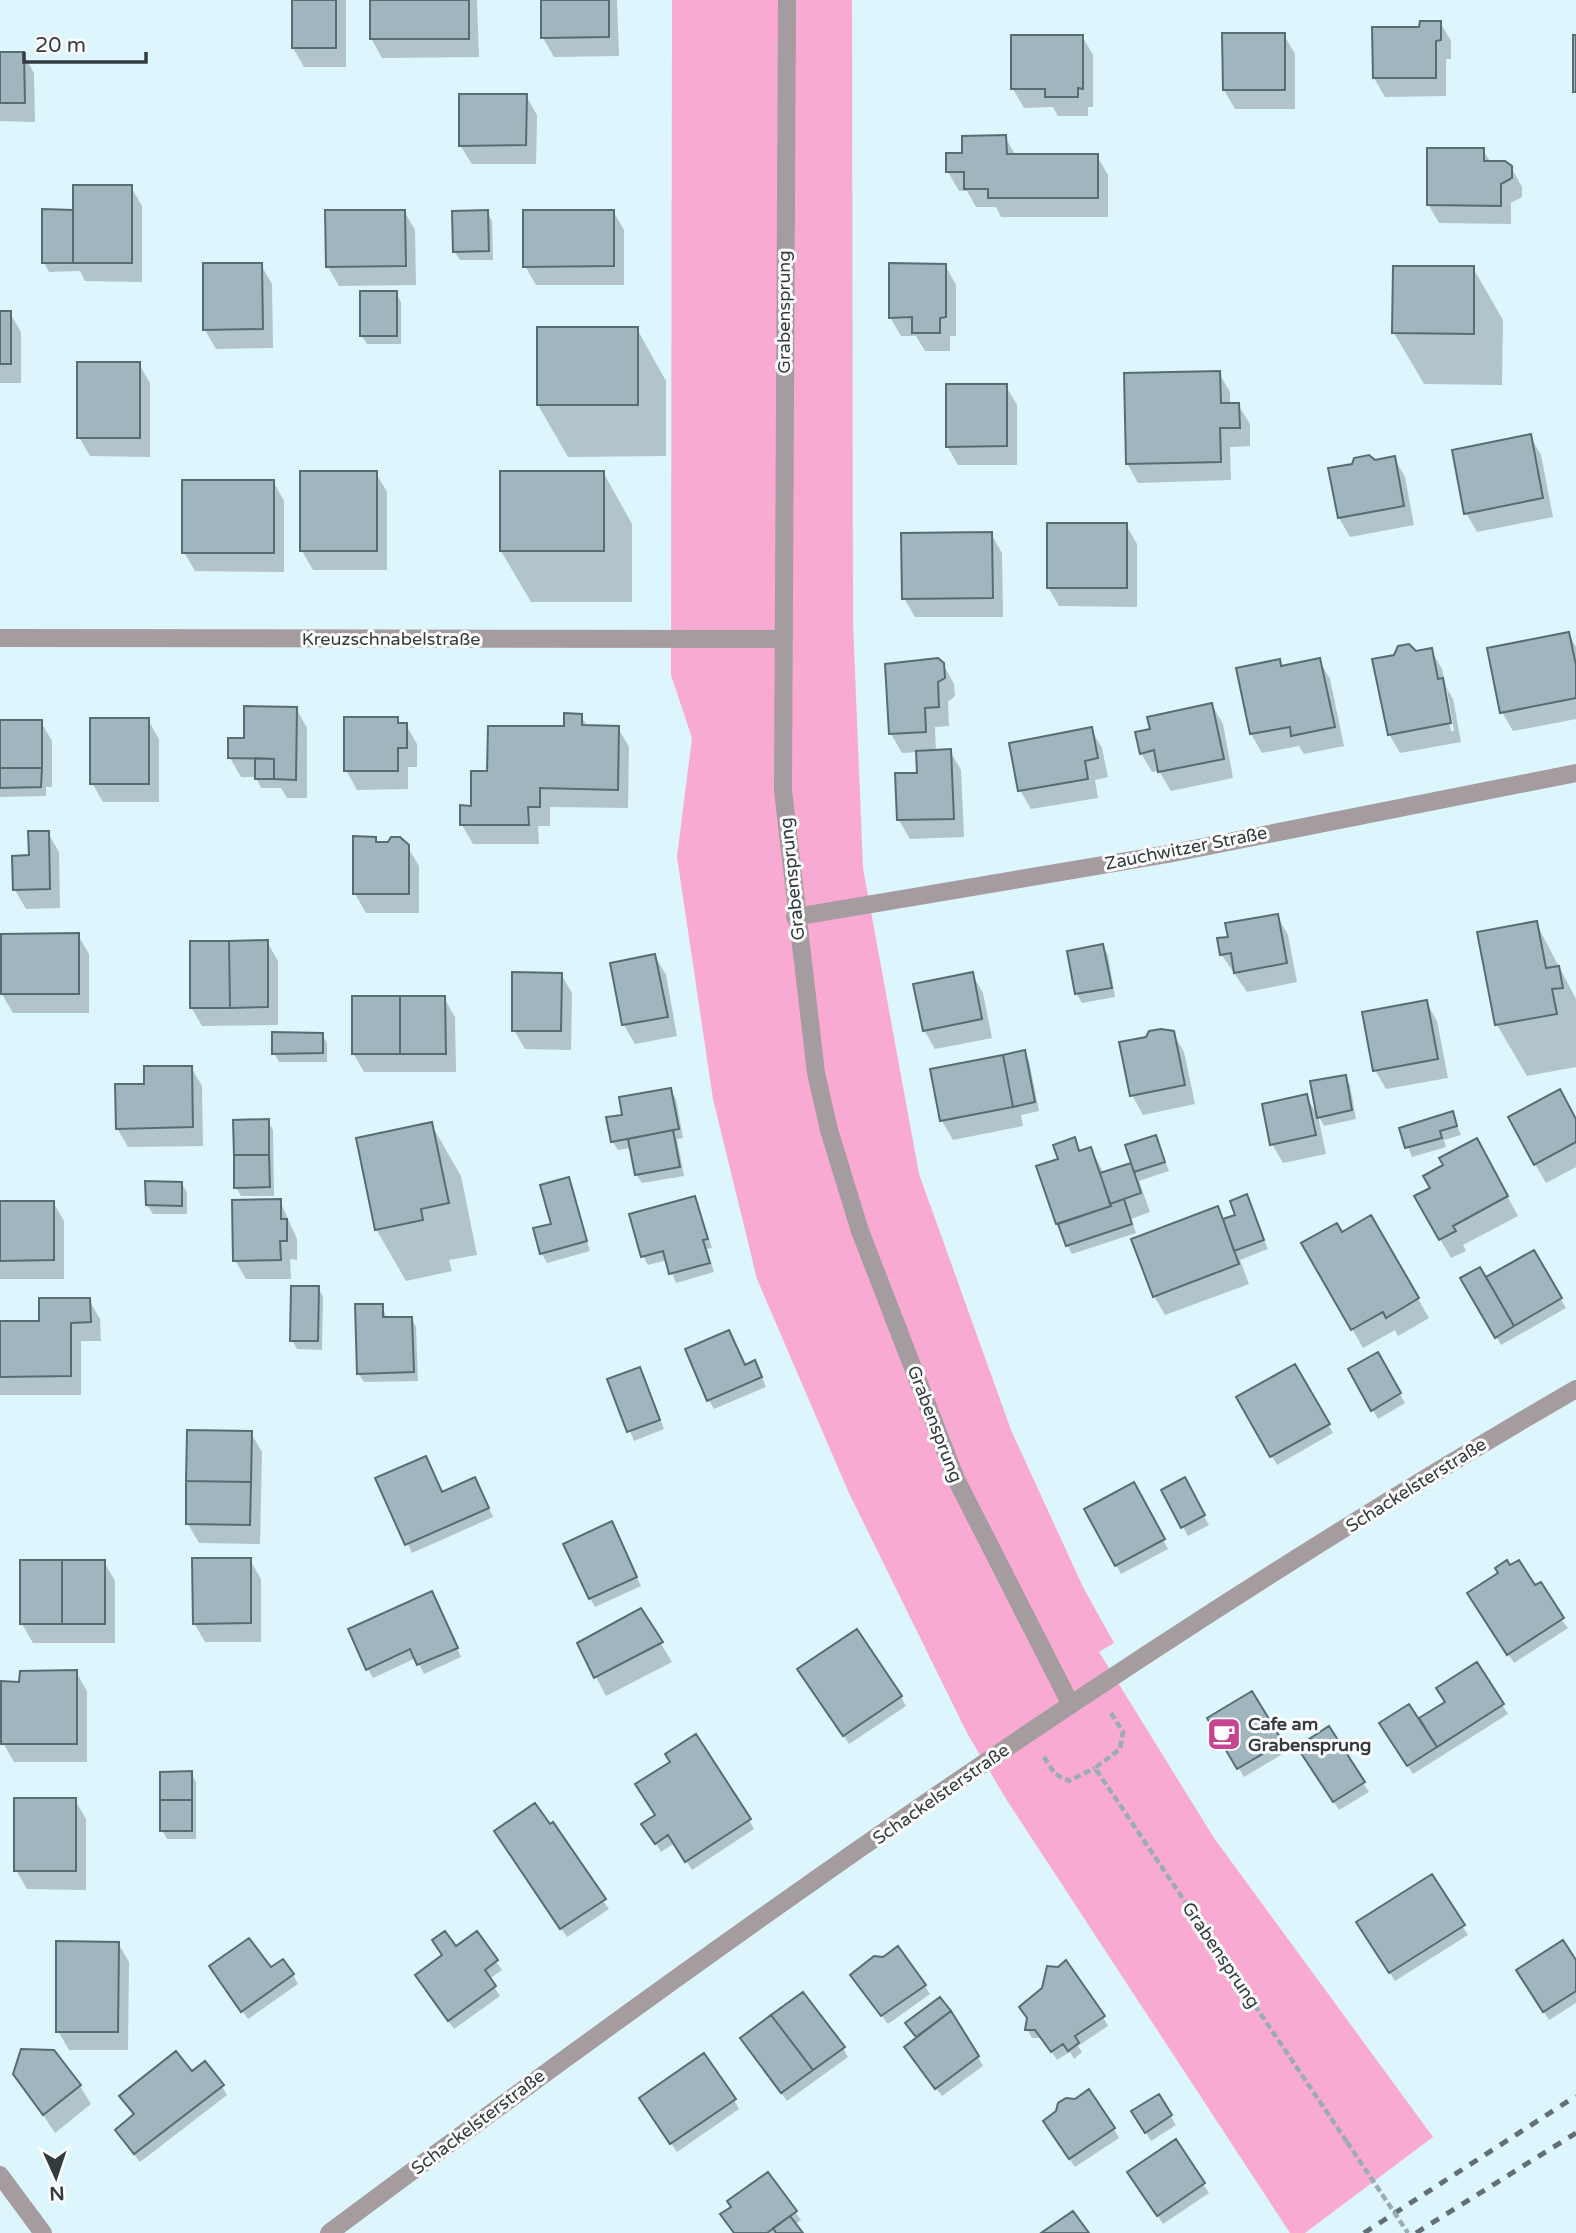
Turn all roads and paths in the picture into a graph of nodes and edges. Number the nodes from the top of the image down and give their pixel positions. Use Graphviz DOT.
graph roads {
  1 [pos="787,0"];
  2 [pos="0,638"];
  3 [pos="782,639"];
  4 [pos="1576,773"];
  5 [pos="795,917"];
  6 [pos="1576,1389"];
  7 [pos="1071,1705"];
  8 [pos="1111,1712"];
  9 [pos="1042,1754"];
  10 [pos="1095,1768"];
  11 [pos="0,2175"];
  12 [pos="43,2233"];
  13 [pos="329,2233"];
  14 [pos="1408,2233"];
  1 -- 3 [label="street, Grabensprung"];
  2 -- 3 [label="street, Kreuzschnabelstraße"];
  3 -- 5 [label="street, Grabensprung"];
  4 -- 5 [label="street, Zauchwitzer Straße"];
  5 -- 7 [label="street, Grabensprung"];
  6 -- 7 [label="street, Schackelsterstraße"];
  7 -- 13 [label="street, Schackelsterstraße"];
  8 -- 10 [label="path"];
  9 -- 10 [label="path"];
  10 -- 14 [label="path, Grabensprung, bridge"];
  11 -- 12 [label="street"];
}
